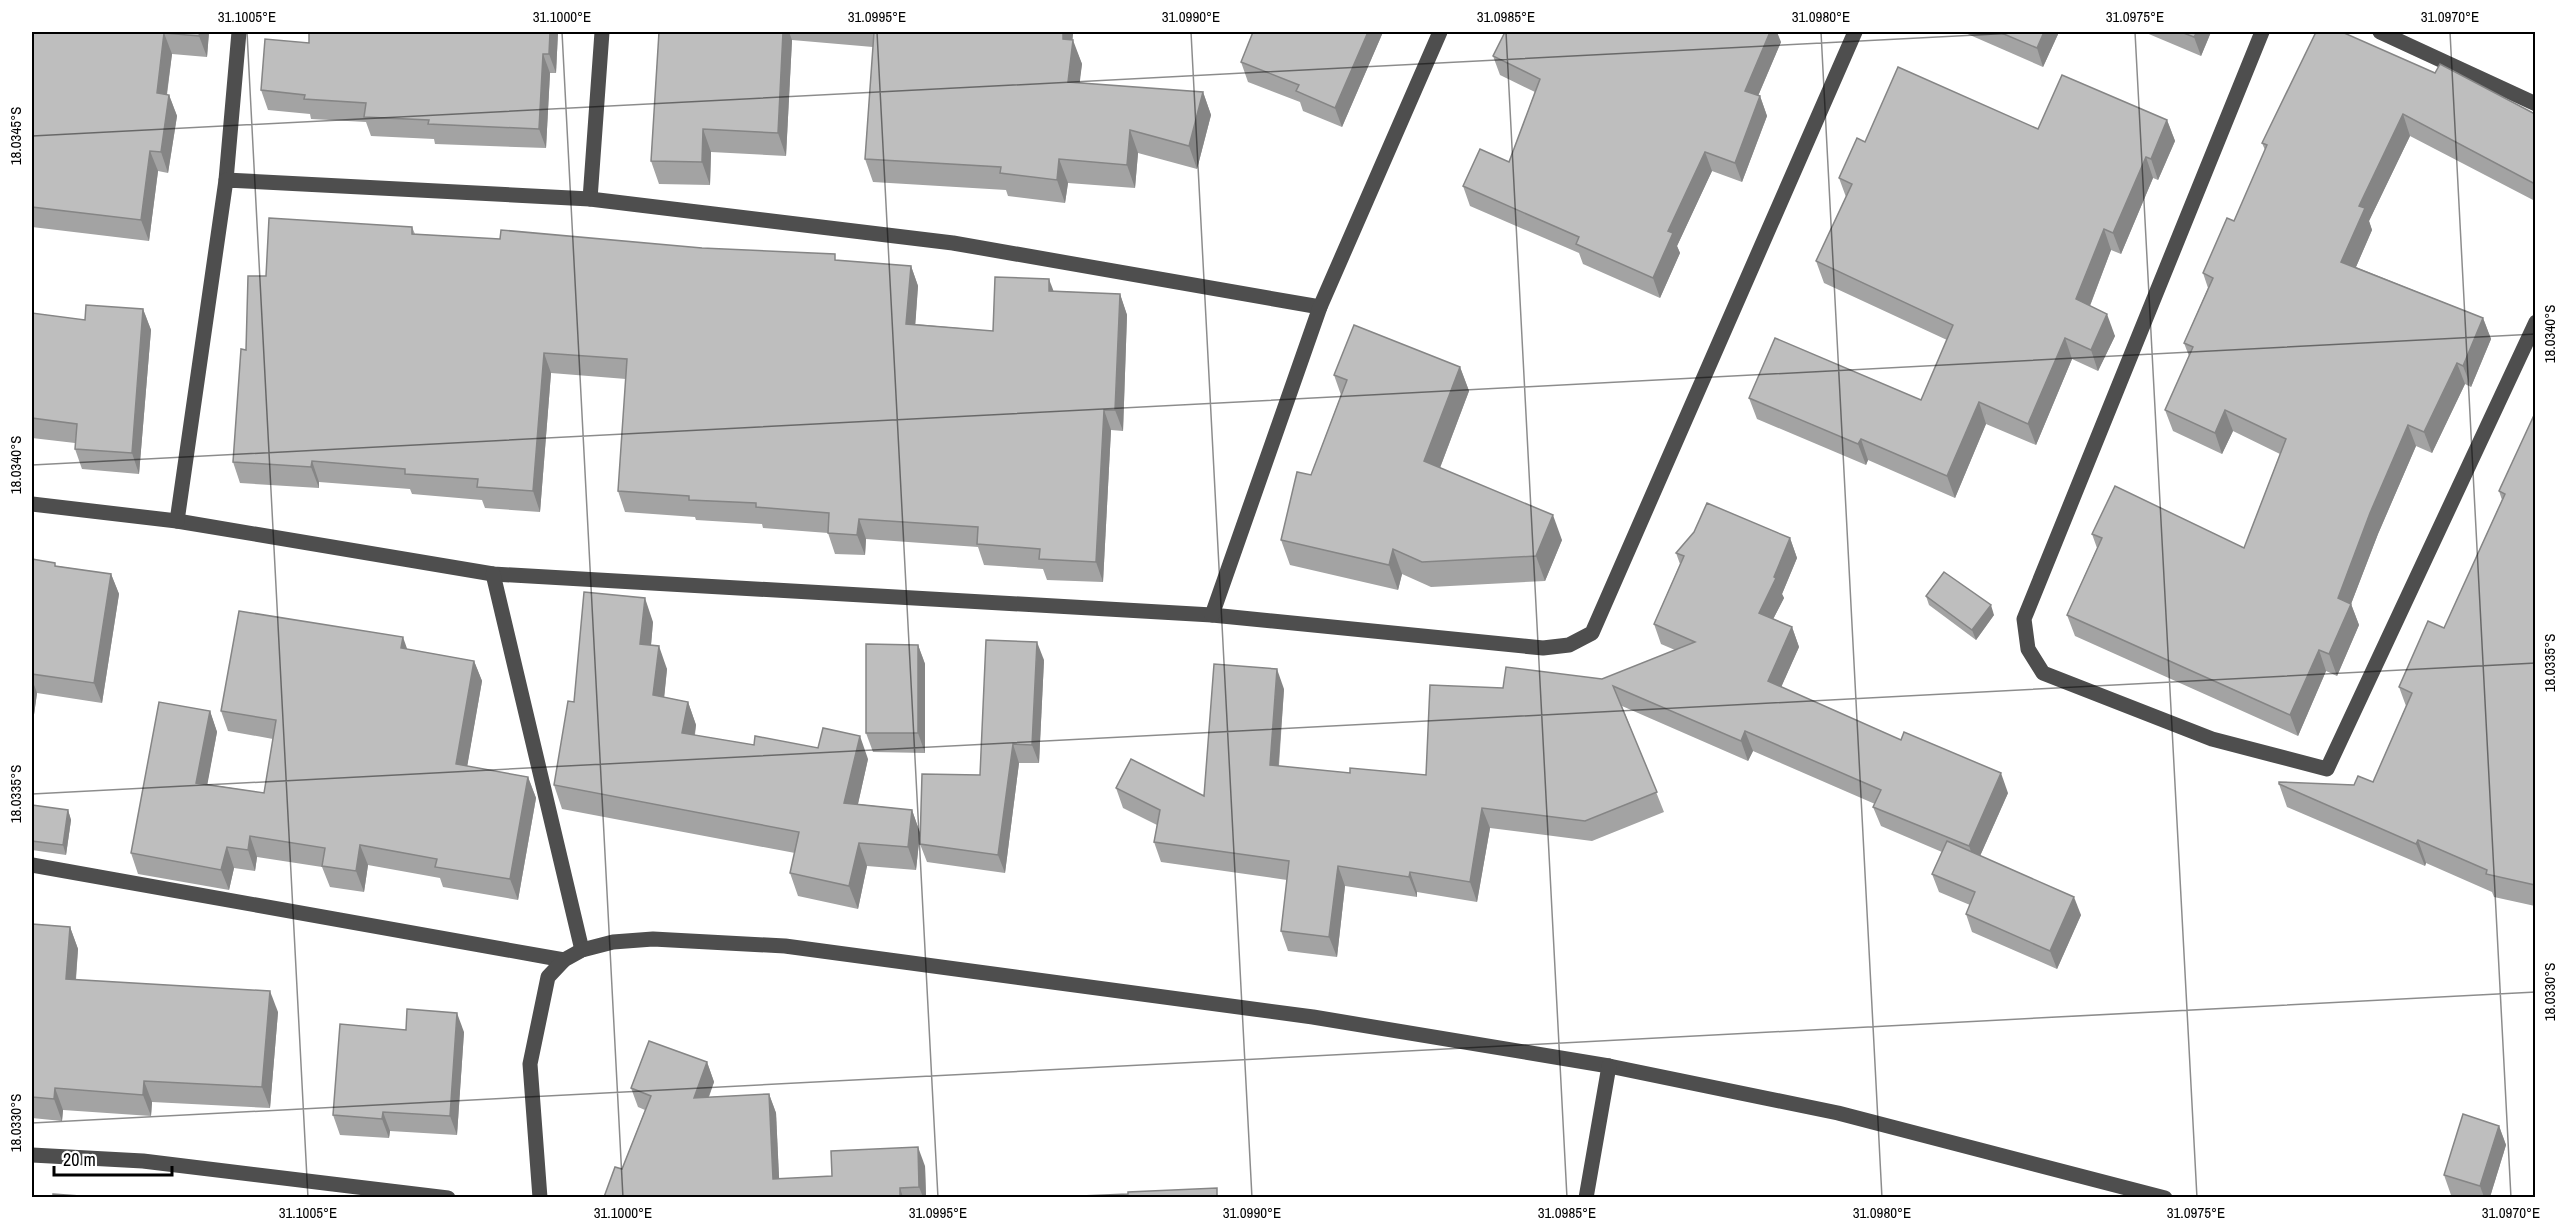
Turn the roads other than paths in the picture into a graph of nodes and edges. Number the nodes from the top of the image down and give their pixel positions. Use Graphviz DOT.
graph roads {
  1 [pos="239,32"];
  2 [pos="602,32"];
  3 [pos="1440,32"];
  4 [pos="1855,32"];
  5 [pos="2262,32"];
  6 [pos="2380,32"];
  7 [pos="2535,105"];
  8 [pos="226,180"];
  9 [pos="590,199"];
  10 [pos="1320,307"];
  11 [pos="2535,322"];
  12 [pos="32,504"];
  13 [pos="177,521"];
  14 [pos="493,574"];
  15 [pos="1212,615"];
  16 [pos="32,864"];
  17 [pos="582,950"];
  18 [pos="564,960"];
  19 [pos="1609,1066"];
  20 [pos="32,1155"];
  21 [pos="448,1197"];
  22 [pos="540,1197"];
  23 [pos="1586,1197"];
  24 [pos="2165,1197"];
  1 -- 8 [label="street"];
  2 -- 9 [label="street"];
  3 -- 10 [label="street"];
  4 -- 15 [label="street"];
  5 -- 11 [label="street"];
  6 -- 7 [label="street"];
  8 -- 9 [label="street"];
  8 -- 13 [label="street"];
  9 -- 10 [label="street"];
  10 -- 15 [label="street"];
  12 -- 13 [label="street"];
  13 -- 14 [label="street"];
  14 -- 15 [label="street"];
  14 -- 17 [label="street"];
  16 -- 18 [label="street"];
  17 -- 18 [label="street"];
  17 -- 19 [label="street"];
  18 -- 22 [label="street"];
  19 -- 23 [label="street"];
  19 -- 24 [label="street"];
  20 -- 21 [label="street"];
}
